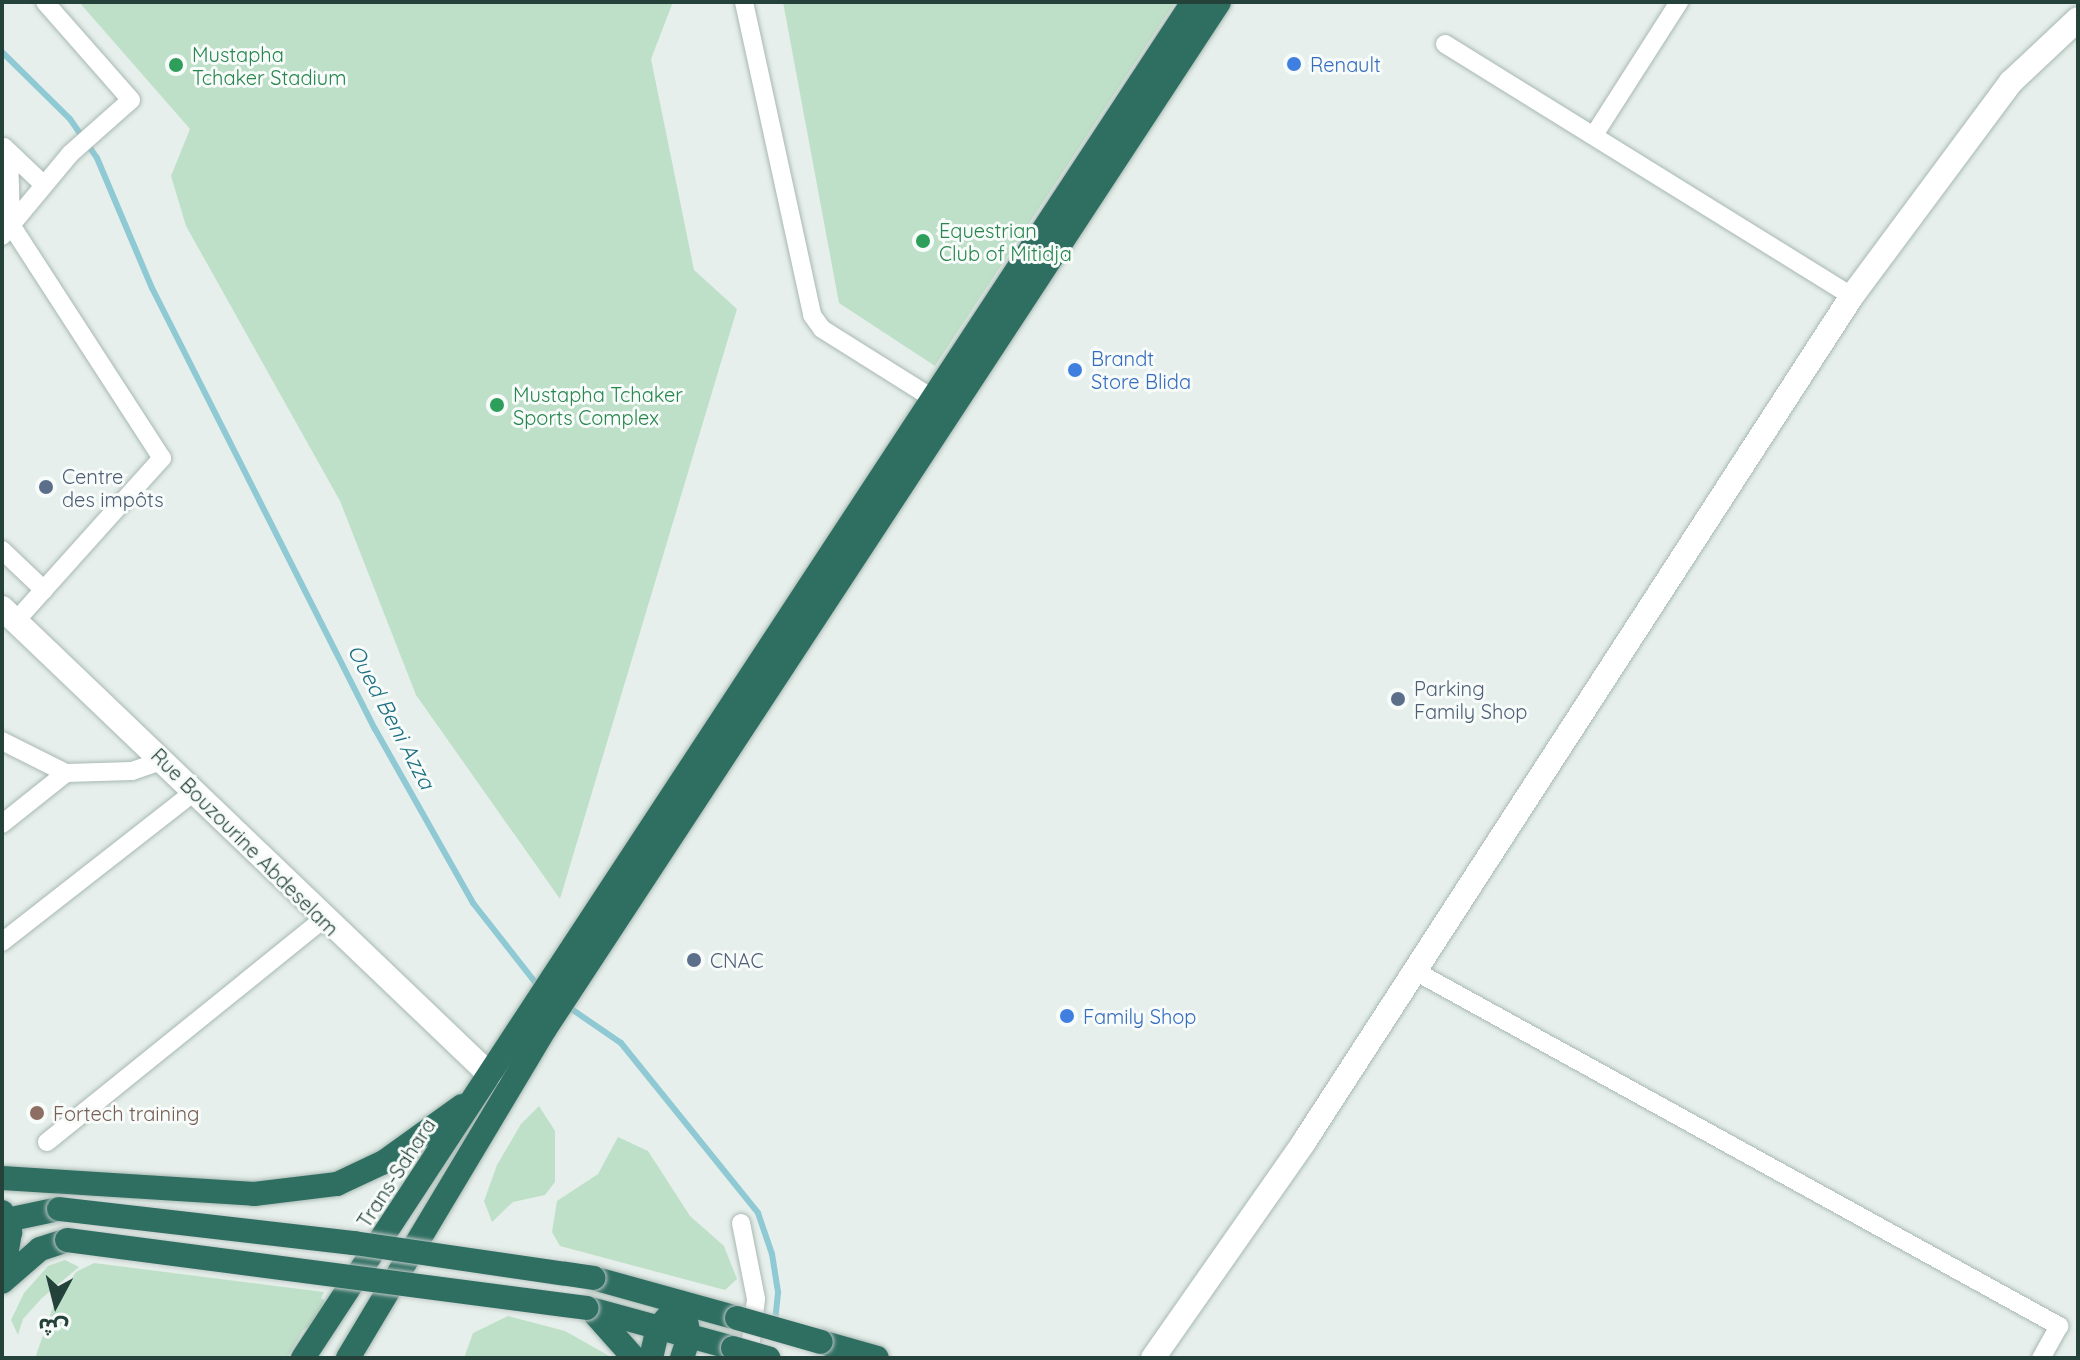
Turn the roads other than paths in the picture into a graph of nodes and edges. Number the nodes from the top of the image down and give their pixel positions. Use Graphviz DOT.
graph roads {
  1 [pos="45,2"];
  2 [pos="744,2"];
  3 [pos="1193,2"];
  4 [pos="1219,2"];
  5 [pos="1679,2"];
  6 [pos="2078,19"];
  7 [pos="1445,44"];
  8 [pos="1594,135"];
  9 [pos="6,149"];
  10 [pos="43,184"];
  11 [pos="7,231"];
  12 [pos="1852,296"];
  13 [pos="932,398"];
  14 [pos="2,550"];
  15 [pos="44,590"];
  16 [pos="9,614"];
  17 [pos="2,741"];
  18 [pos="164,760"];
  19 [pos="66,773"];
  20 [pos="195,791"];
  21 [pos="2,824"];
  22 [pos="323,919"];
  23 [pos="2,942"];
  24 [pos="1413,970"];
  25 [pos="568,973"];
  26 [pos="537,1022"];
  27 [pos="483,1085"];
  28 [pos="47,1142"];
  29 [pos="2,1178"];
  30 [pos="4,1220"];
  31 [pos="741,1223"];
  32 [pos="67,1240"];
  33 [pos="2,1281"];
  34 [pos="387,1295"];
  35 [pos="683,1302"];
  36 [pos="587,1308"];
  37 [pos="658,1328"];
  38 [pos="685,1347"];
  39 [pos="741,1353"];
  40 [pos="1153,1357"];
  41 [pos="303,1358"];
  42 [pos="348,1358"];
  43 [pos="364,1358"];
  44 [pos="634,1358"];
  45 [pos="651,1358"];
  46 [pos="769,1358"];
  47 [pos="877,1358"];
  48 [pos="2041,1358"];
  1 -- 10 [label="street"];
  2 -- 13 [label="street"];
  3 -- 13 [label="highway"];
  4 -- 25 [label="highway"];
  5 -- 8 [label="street"];
  6 -- 12 [label="street"];
  7 -- 8 [label="street"];
  8 -- 12 [label="street"];
  9 -- 10 [label="street"];
  9 -- 11 [label="street"];
  10 -- 11 [label="street"];
  11 -- 15 [label="street"];
  12 -- 24 [label="street"];
  13 -- 25 [label="highway"];
  14 -- 15 [label="street"];
  15 -- 16 [label="street"];
  16 -- 18 [label="street, Rue Bouzourine Abdeselam"];
  17 -- 19 [label="street"];
  18 -- 19 [label="street"];
  18 -- 20 [label="street, Rue Bouzourine Abdeselam"];
  19 -- 21 [label="street"];
  20 -- 22 [label="street, Rue Bouzourine Abdeselam"];
  20 -- 23 [label="street"];
  22 -- 27 [label="street, Rue Bouzourine Abdeselam"];
  22 -- 28 [label="street"];
  24 -- 40 [label="street"];
  24 -- 48 [label="street"];
  25 -- 26 [label="highway"];
  26 -- 27 [label="highway, Trans-Sahara"];
  26 -- 34 [label="highway"];
  27 -- 29 [label="highway"];
  27 -- 41 [label="highway, Trans-Sahara"];
  30 -- 32 [label="highway"];
  30 -- 33 [label="highway"];
  30 -- 35 [label="highway, bridge"];
  31 -- 39 [label="street"];
  32 -- 33 [label="highway"];
  32 -- 36 [label="highway, bridge"];
  34 -- 42 [label="highway"];
  34 -- 43 [label="highway"];
  35 -- 37 [label="highway"];
  35 -- 38 [label="highway"];
  35 -- 47 [label="highway, bridge"];
  36 -- 37 [label="highway"];
  36 -- 44 [label="highway"];
  37 -- 38 [label="highway"];
  37 -- 45 [label="highway"];
  38 -- 39 [label="highway"];
  39 -- 46 [label="highway, bridge"];
}
